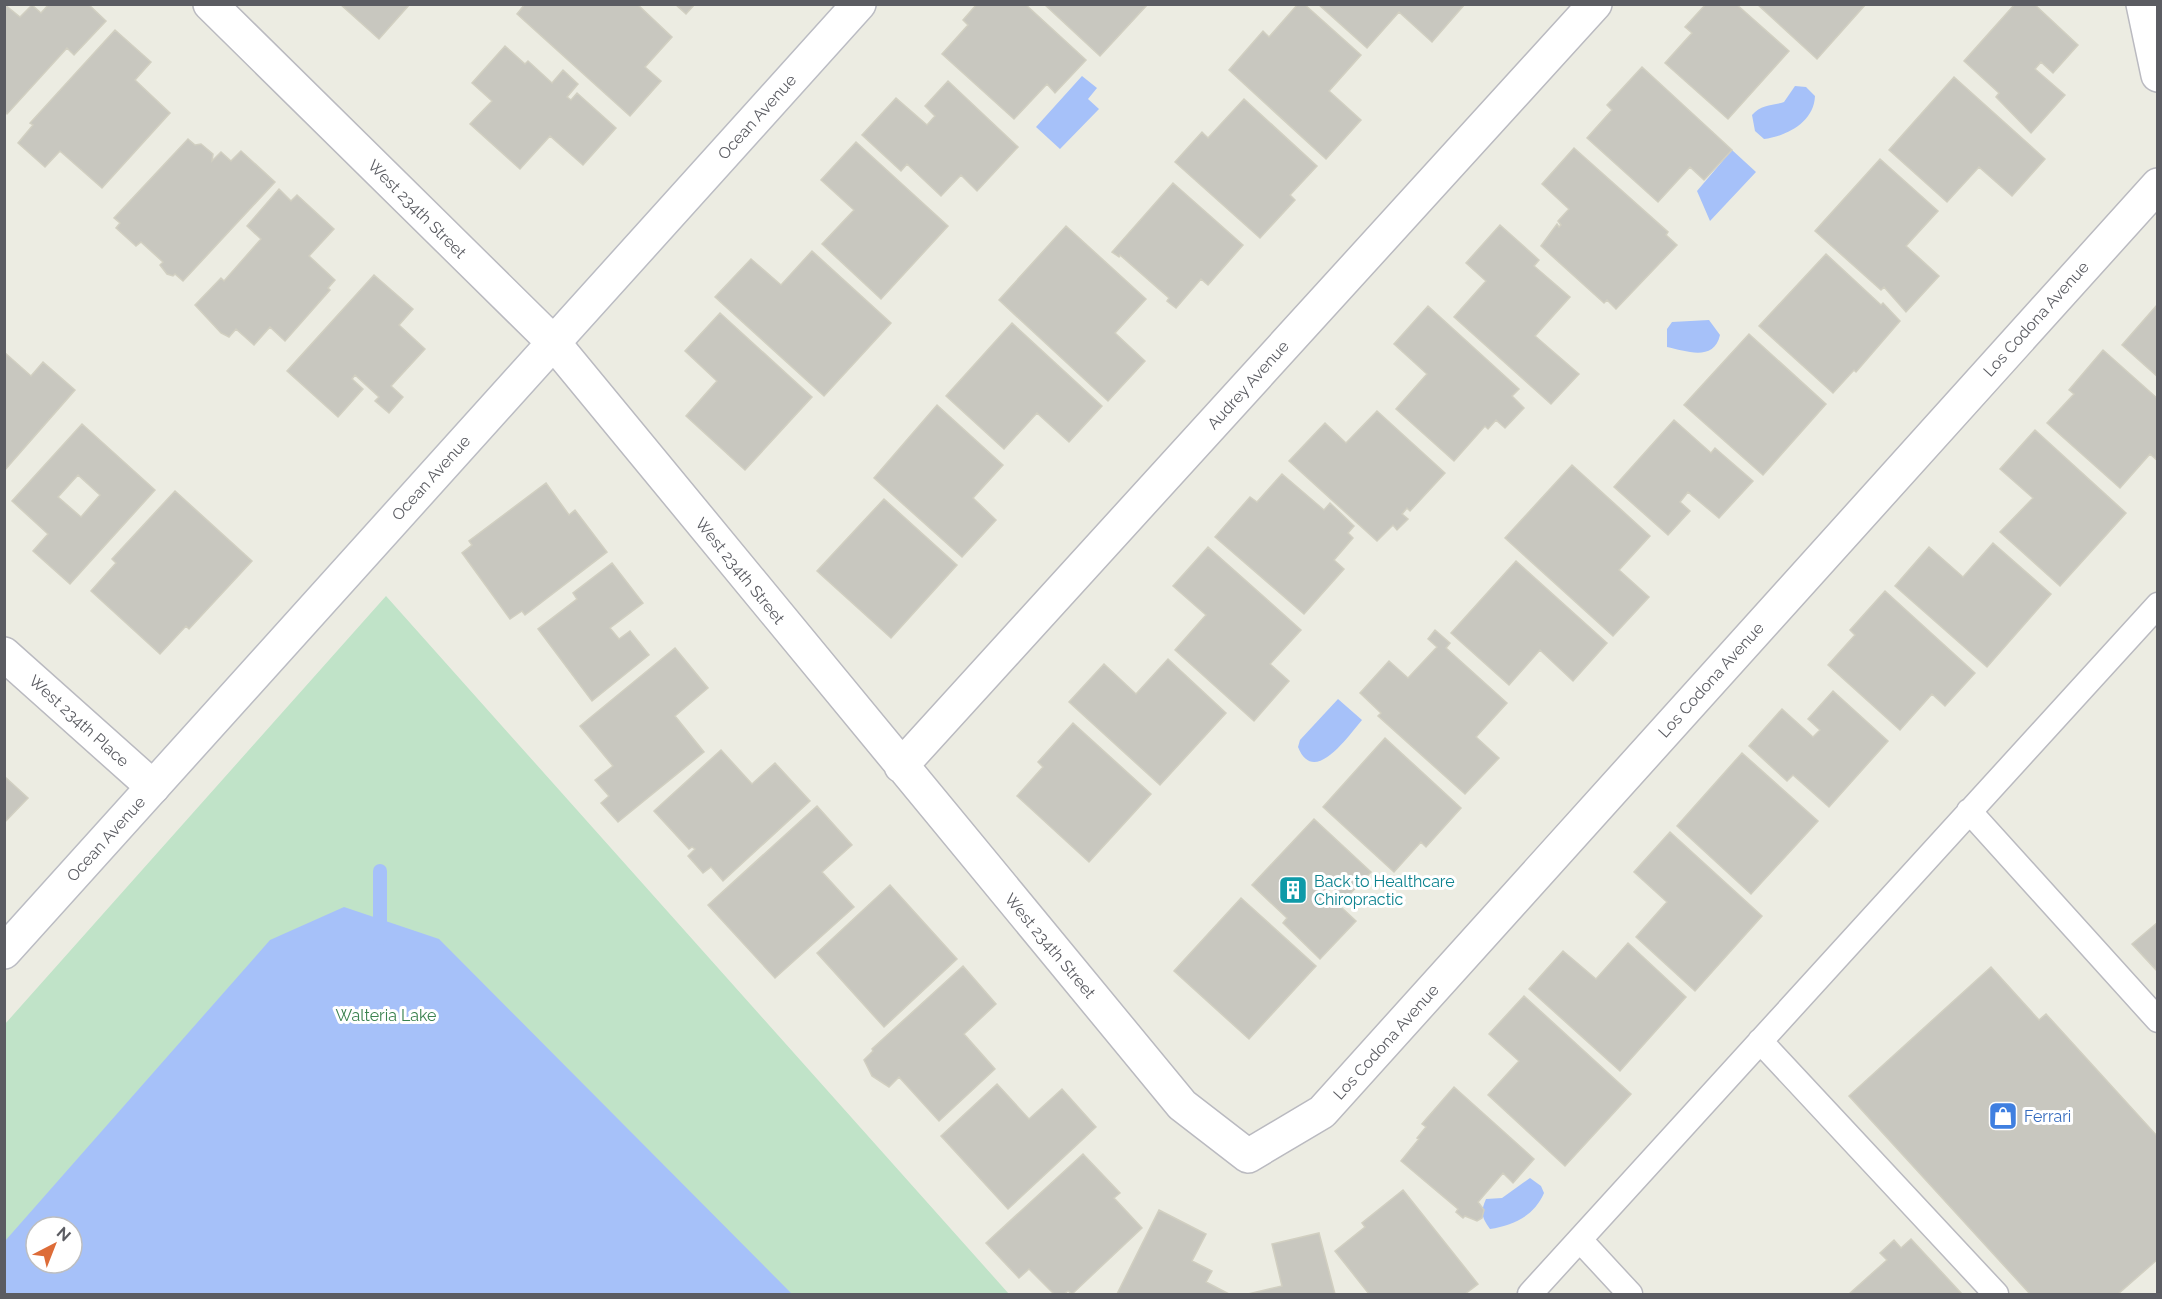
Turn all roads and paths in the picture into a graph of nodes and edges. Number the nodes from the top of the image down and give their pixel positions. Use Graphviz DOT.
graph roads {
  1 [pos="210,4"];
  2 [pos="859,4"];
  3 [pos="1595,4"];
  4 [pos="2143,4"];
  5 [pos="2157,75"];
  6 [pos="2157,185"];
  7 [pos="553,342"];
  8 [pos="2157,605"];
  9 [pos="4,654"];
  10 [pos="901,766"];
  11 [pos="153,787"];
  12 [pos="1969,811"];
  13 [pos="4,952"];
  14 [pos="2157,1020"];
  15 [pos="1760,1041"];
  16 [pos="1248,1156"];
  17 [pos="1580,1240"];
  18 [pos="1530,1294"];
  19 [pos="1630,1294"];
  20 [pos="1996,1294"];
  1 -- 7 [label="street, West 234th Street"];
  2 -- 7 [label="street, Ocean Avenue"];
  3 -- 10 [label="street, Audrey Avenue"];
  4 -- 5 [label="street"];
  6 -- 16 [label="street, Los Codona Avenue"];
  7 -- 10 [label="street, West 234th Street"];
  7 -- 11 [label="street, Ocean Avenue"];
  8 -- 12 [label="lane"];
  9 -- 11 [label="street, West 234th Place"];
  10 -- 16 [label="street, West 234th Street"];
  11 -- 13 [label="street, Ocean Avenue"];
  12 -- 14 [label="lane"];
  12 -- 15 [label="lane"];
  15 -- 17 [label="lane"];
  15 -- 20 [label="lane"];
  17 -- 18 [label="lane"];
  17 -- 19 [label="lane"];
}
